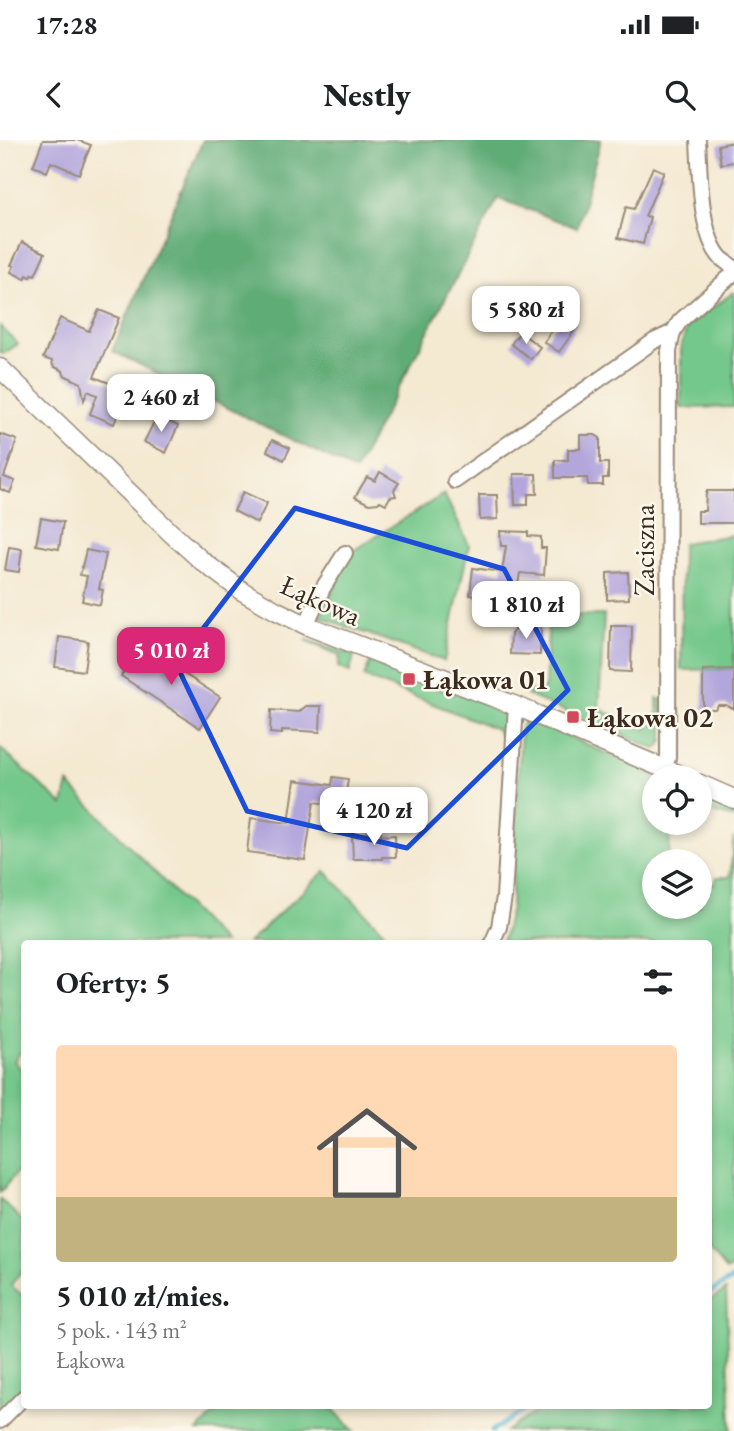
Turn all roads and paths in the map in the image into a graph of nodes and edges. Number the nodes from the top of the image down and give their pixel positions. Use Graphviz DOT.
graph roads {
  1 [pos="698,140"];
  2 [pos="734,270"];
  3 [pos="673,332"];
  4 [pos="0,368"];
  5 [pos="455,481"];
  6 [pos="345,554"];
  7 [pos="306,625"];
  8 [pos="516,706"];
  9 [pos="657,765"];
  10 [pos="665,765"];
  11 [pos="712,789"];
  12 [pos="734,799"];
  13 [pos="493,940"];
  14 [pos="21,1400"];
  15 [pos="0,1420"];
  1 -- 2 [label="street"];
  2 -- 3 [label="street"];
  3 -- 5 [label="street"];
  3 -- 10 [label="street, Zaciszna"];
  4 -- 7 [label="street, Łąkowa"];
  6 -- 7 [label="street"];
  7 -- 8 [label="street, Łąkowa"];
  8 -- 9 [label="street, Łąkowa"];
  8 -- 13 [label="street"];
  11 -- 12 [label="street"];
  14 -- 15 [label="street"];
}
